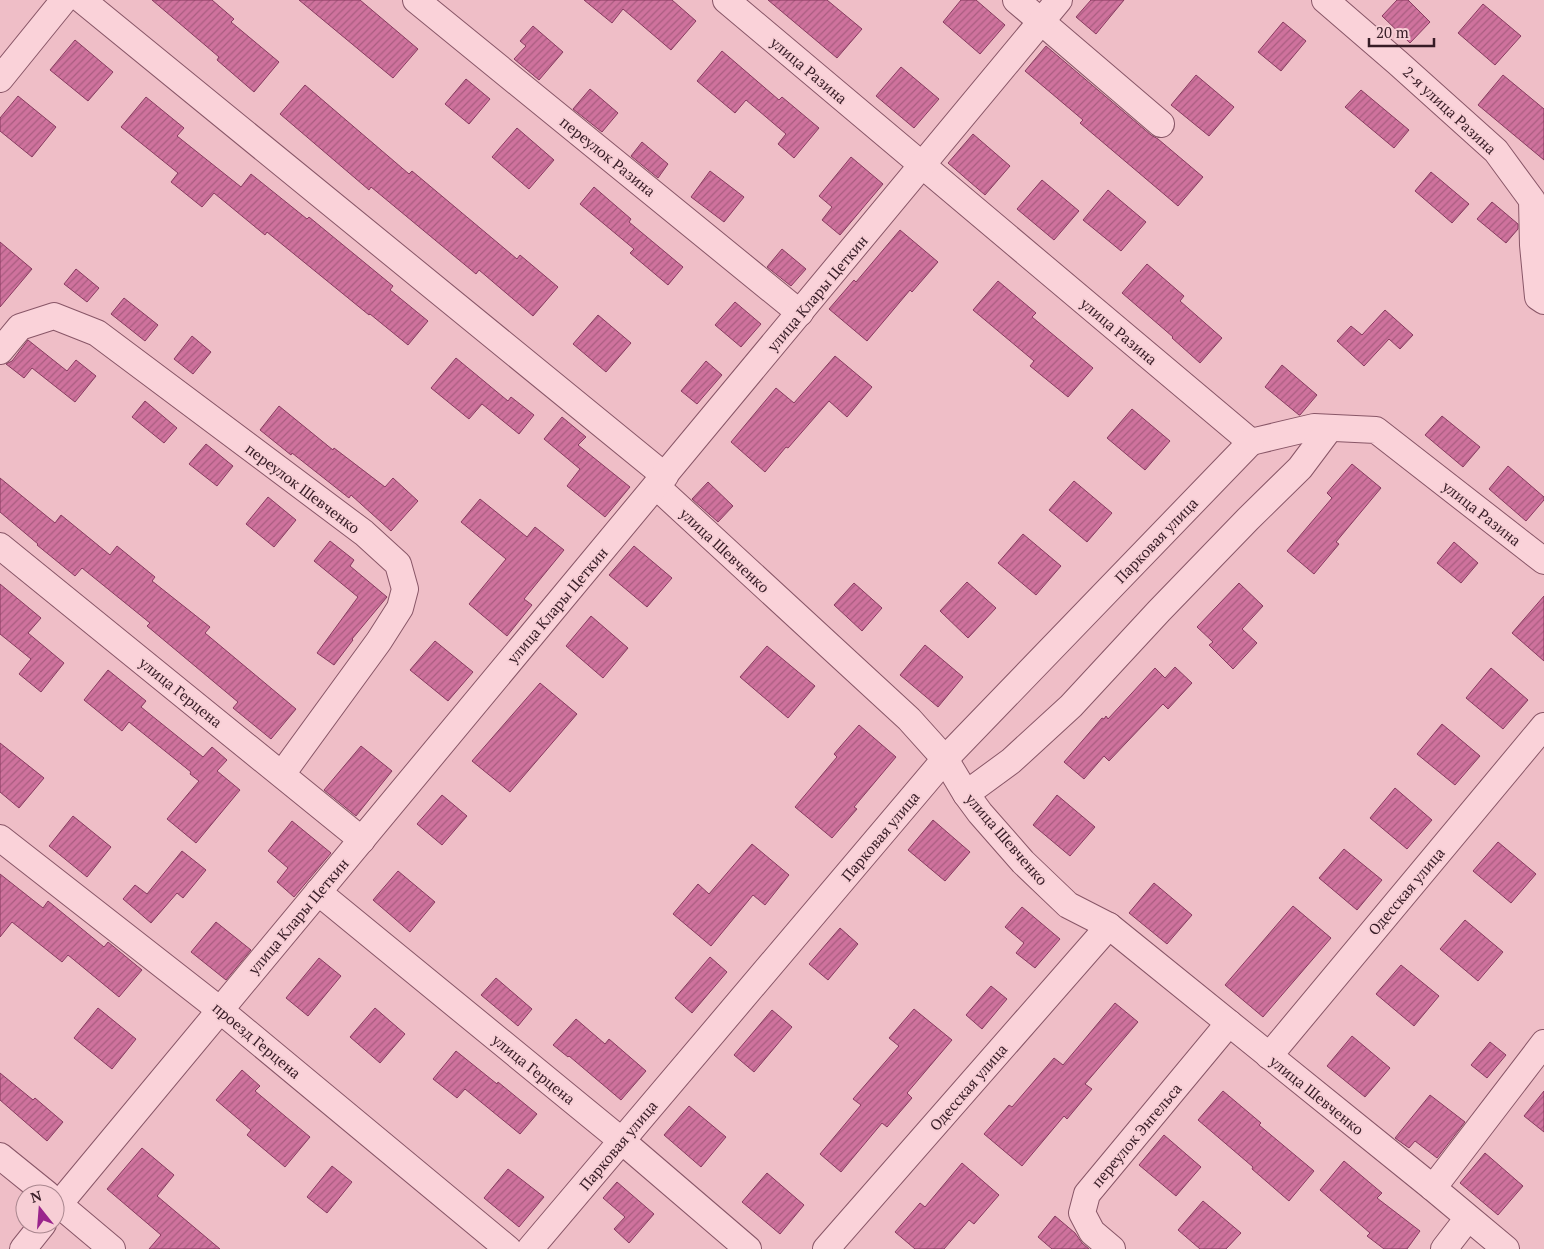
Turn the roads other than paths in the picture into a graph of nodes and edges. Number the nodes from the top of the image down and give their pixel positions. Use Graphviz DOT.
graph roads {
  1 [pos="64,0"];
  2 [pos="82,0"];
  3 [pos="416,0"];
  4 [pos="726,0"];
  5 [pos="1016,0"];
  6 [pos="1059,0"];
  7 [pos="1325,0"];
  8 [pos="1042,21"];
  9 [pos="0,79"];
  10 [pos="1161,124"];
  11 [pos="923,166"];
  12 [pos="1544,301"];
  13 [pos="800,313"];
  14 [pos="0,351"];
  15 [pos="1330,428"];
  16 [pos="1251,442"];
  17 [pos="661,481"];
  18 [pos="0,546"];
  19 [pos="1544,561"];
  20 [pos="1544,726"];
  21 [pos="945,759"];
  22 [pos="282,774"];
  23 [pos="966,794"];
  24 [pos="0,838"];
  25 [pos="362,840"];
  26 [pos="318,892"];
  27 [pos="1109,926"];
  28 [pos="220,1010"];
  29 [pos="1229,1023"];
  30 [pos="1544,1043"];
  31 [pos="1269,1056"];
  32 [pos="622,1141"];
  33 [pos="0,1156"];
  34 [pos="33,1184"];
  35 [pos="1433,1188"];
  36 [pos="65,1189"];
  37 [pos="65,1211"];
  38 [pos="1468,1218"];
  39 [pos="35,1234"];
  40 [pos="23,1249"];
  41 [pos="112,1249"];
  42 [pos="508,1249"];
  43 [pos="530,1249"];
  44 [pos="748,1249"];
  45 [pos="826,1249"];
  46 [pos="1112,1249"];
  47 [pos="1444,1249"];
  48 [pos="1506,1249"];
  1 -- 9 [label="street"];
  2 -- 17 [label="street, улица Шевченко"];
  3 -- 13 [label="street, переулок Разина"];
  4 -- 11 [label="street, улица Разина"];
  5 -- 8 [label="street"];
  6 -- 8 [label="street, улица Клары Цеткин"];
  7 -- 12 [label="street, 2-я улица Разина"];
  8 -- 10 [label="street"];
  8 -- 11 [label="street, улица Клары Цеткин"];
  11 -- 13 [label="street, улица Клары Цеткин"];
  11 -- 16 [label="street, улица Разина"];
  13 -- 17 [label="street, улица Клары Цеткин"];
  14 -- 22 [label="street, переулок Шевченко"];
  15 -- 16 [label="street, улица Разина"];
  15 -- 19 [label="street, улица Разина"];
  15 -- 23 [label="street"];
  16 -- 21 [label="street, Парковая улица"];
  17 -- 21 [label="street, улица Шевченко"];
  17 -- 25 [label="street, улица Клары Цеткин"];
  18 -- 22 [label="street, улица Герцена"];
  20 -- 31 [label="street, Одесская улица"];
  21 -- 23 [label="street, улица Шевченко"];
  21 -- 32 [label="street, Парковая улица"];
  22 -- 25 [label="street, улица Герцена"];
  23 -- 27 [label="street, улица Шевченко"];
  24 -- 28 [label="street, проезд Герцена"];
  25 -- 26 [label="street, улица Клары Цеткин"];
  26 -- 28 [label="street, улица Клары Цеткин"];
  26 -- 32 [label="street, улица Герцена"];
  27 -- 29 [label="street, улица Шевченко"];
  27 -- 45 [label="street, Одесская улица"];
  28 -- 36 [label="street, улица Клары Цеткин"];
  28 -- 42 [label="street, проезд Герцена"];
  29 -- 31 [label="street, улица Шевченко"];
  29 -- 46 [label="street, переулок Энгельса"];
  30 -- 35 [label="street"];
  31 -- 35 [label="street, улица Шевченко"];
  32 -- 43 [label="street, Парковая улица"];
  32 -- 44 [label="street, улица Герцена"];
  33 -- 34 [label="street"];
  35 -- 38 [label="street, улица Шевченко"];
  37 -- 41 [label="street"];
  38 -- 47 [label="street"];
  38 -- 48 [label="street, улица Шевченко"];
  39 -- 40 [label="street"];
}
